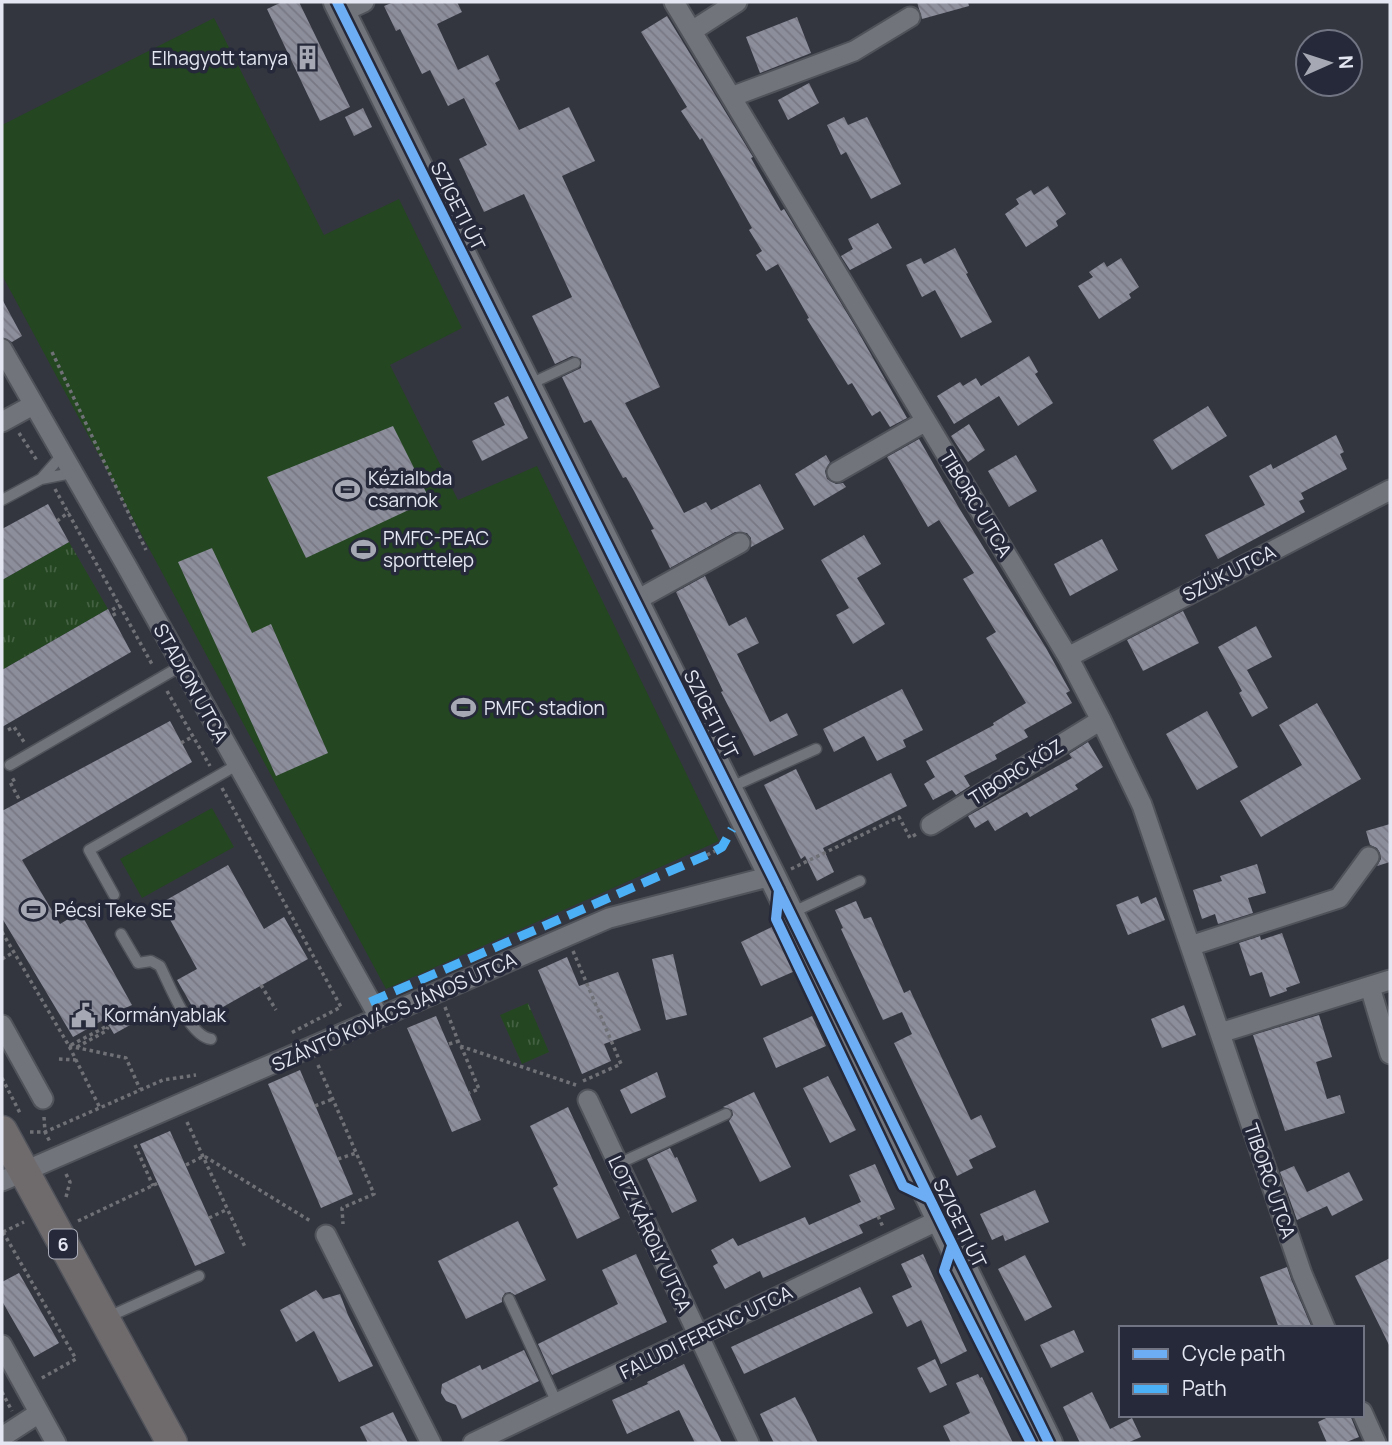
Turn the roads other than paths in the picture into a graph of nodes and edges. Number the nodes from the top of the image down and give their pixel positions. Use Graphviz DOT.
graph roads {
  1 [pos="674,2"];
  2 [pos="737,2"];
  3 [pos="347,5"];
  4 [pos="910,17"];
  5 [pos="692,31"];
  6 [pos="732,97"];
  7 [pos="2,349"];
  8 [pos="575,363"];
  9 [pos="528,385"];
  10 [pos="33,405"];
  11 [pos="926,421"];
  12 [pos="8,427"];
  13 [pos="62,455"];
  14 [pos="837,472"];
  15 [pos="72,473"];
  16 [pos="45,477"];
  17 [pos="1390,490"];
  18 [pos="2,500"];
  19 [pos="740,543"];
  20 [pos="635,601"];
  21 [pos="1068,656"];
  22 [pos="181,666"];
  23 [pos="1101,720"];
  24 [pos="816,749"];
  25 [pos="10,765"];
  26 [pos="237,765"];
  27 [pos="728,788"];
  28 [pos="931,825"];
  29 [pos="1369,857"];
  30 [pos="772,876"];
  31 [pos="860,881"];
  32 [pos="114,895"];
  33 [pos="790,913"];
  34 [pos="121,934"];
  35 [pos="1190,946"];
  36 [pos="1390,980"];
  37 [pos="1370,987"];
  38 [pos="379,1017"];
  39 [pos="2,1025"];
  40 [pos="1220,1033"];
  41 [pos="211,1040"];
  42 [pos="1390,1054"];
  43 [pos="582,1092"];
  44 [pos="43,1098"];
  45 [pos="726,1114"];
  46 [pos="2,1131"];
  47 [pos="618,1164"];
  48 [pos="12,1175"];
  49 [pos="939,1220"];
  50 [pos="335,1231"];
  51 [pos="199,1276"];
  52 [pos="509,1299"];
  53 [pos="104,1319"];
  54 [pos="1324,1326"];
  55 [pos="697,1336"];
  56 [pos="2,1345"];
  57 [pos="557,1403"];
  58 [pos="1364,1416"];
  59 [pos="33,1417"];
  60 [pos="2,1437"];
  61 [pos="56,1443"];
  62 [pos="172,1443"];
  63 [pos="431,1443"];
  64 [pos="473,1443"];
  65 [pos="749,1443"];
  66 [pos="1049,1443"];
  67 [pos="1376,1443"];
  1 -- 5 [label="street, TIBORC UTCA"];
  2 -- 5 [label="street"];
  3 -- 9 [label="street, SZIGETI ÚT"];
  4 -- 6 [label="street"];
  5 -- 6 [label="street, TIBORC UTCA"];
  6 -- 11 [label="street, TIBORC UTCA"];
  7 -- 10 [label="street, STADION UTCA"];
  8 -- 9 [label="lane"];
  9 -- 20 [label="street, SZIGETI ÚT"];
  10 -- 12 [label="street"];
  10 -- 13 [label="street, STADION UTCA"];
  11 -- 14 [label="street"];
  11 -- 21 [label="street, TIBORC UTCA"];
  13 -- 15 [label="street, STADION UTCA"];
  13 -- 16 [label="lane"];
  15 -- 16 [label="lane"];
  15 -- 22 [label="street, STADION UTCA"];
  16 -- 18 [label="lane"];
  17 -- 21 [label="street, SZŰK UTCA"];
  19 -- 20 [label="street"];
  20 -- 27 [label="street, SZIGETI ÚT"];
  21 -- 23 [label="street, TIBORC UTCA"];
  22 -- 25 [label="lane"];
  22 -- 26 [label="street, STADION UTCA"];
  23 -- 28 [label="street, TIBORC KÖZ"];
  23 -- 35 [label="street, TIBORC UTCA"];
  24 -- 27 [label="lane"];
  26 -- 32 [label="lane"];
  26 -- 38 [label="street, STADION UTCA"];
  27 -- 30 [label="street, SZIGETI ÚT"];
  29 -- 35 [label="street"];
  30 -- 33 [label="street, SZIGETI ÚT"];
  30 -- 38 [label="street, SZÁNTÓ KOVÁCS JÁNOS UTCA"];
  31 -- 33 [label="lane"];
  33 -- 49 [label="street, SZIGETI ÚT"];
  34 -- 41 [label="lane"];
  35 -- 40 [label="street, TIBORC UTCA"];
  36 -- 37 [label="street"];
  37 -- 40 [label="street"];
  37 -- 42 [label="street"];
  38 -- 48 [label="street, SZÁNTÓ KOVÁCS JÁNOS UTCA"];
  39 -- 44 [label="street"];
  40 -- 54 [label="street, TIBORC UTCA"];
  43 -- 47 [label="street, LOTZ KÁROLY UTCA"];
  45 -- 47 [label="lane"];
  46 -- 48 [label="main road, 6"];
  47 -- 55 [label="street, LOTZ KÁROLY UTCA"];
  48 -- 53 [label="main road, 6"];
  49 -- 55 [label="street, FALUDI FERENC UTCA"];
  49 -- 66 [label="street, SZIGETI ÚT"];
  50 -- 63 [label="street"];
  51 -- 53 [label="lane"];
  52 -- 57 [label="lane"];
  53 -- 62 [label="main road, 6"];
  55 -- 57 [label="street, FALUDI FERENC UTCA"];
  55 -- 65 [label="street, LOTZ KÁROLY UTCA"];
  56 -- 59 [label="street"];
  57 -- 64 [label="street, FALUDI FERENC UTCA"];
  58 -- 67 [label="street"];
  59 -- 60 [label="street"];
  59 -- 61 [label="street"];
}
